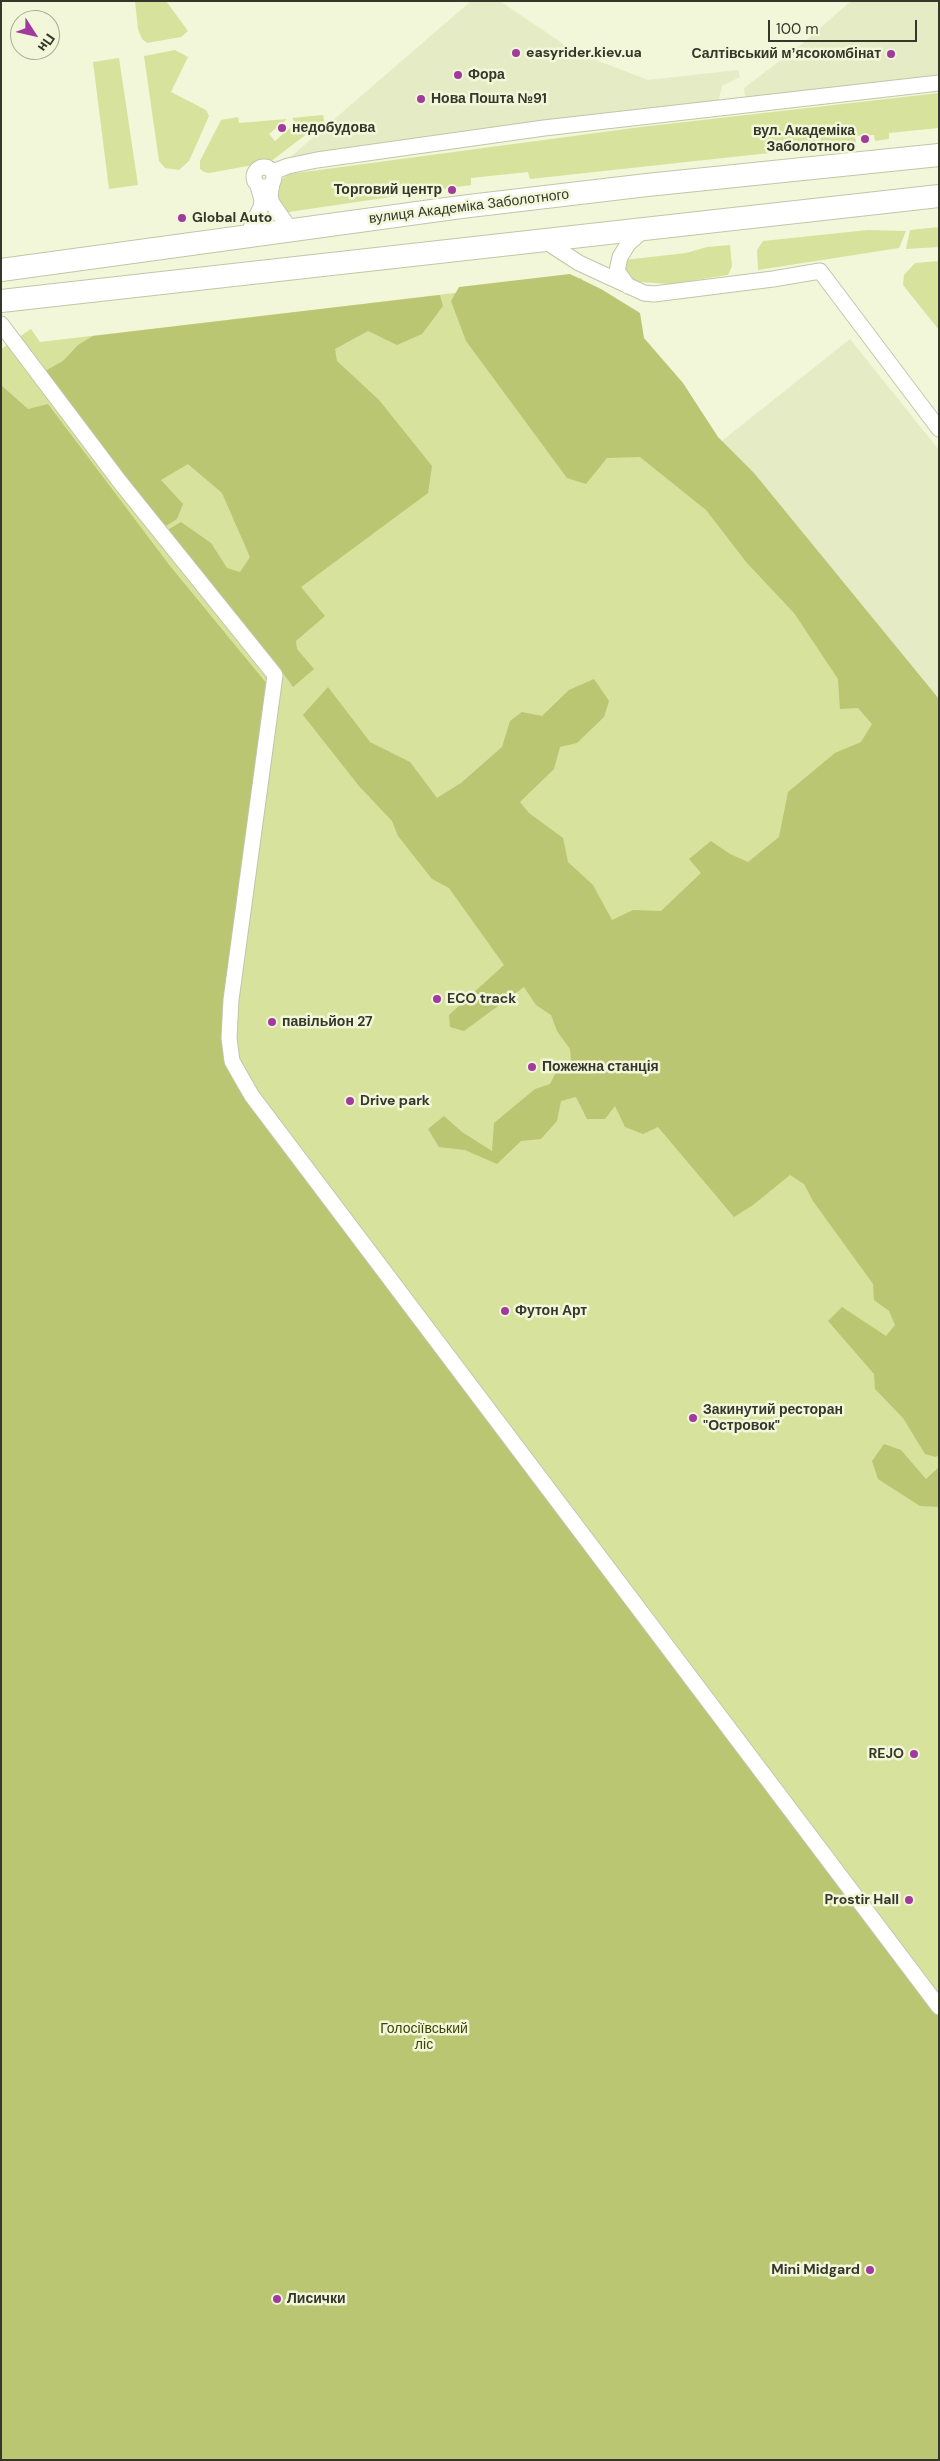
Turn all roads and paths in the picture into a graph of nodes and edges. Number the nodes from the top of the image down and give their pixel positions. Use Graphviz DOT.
graph roads {
  1 [pos="939,83"];
  2 [pos="939,155"];
  3 [pos="268,180"];
  4 [pos="939,196"];
  5 [pos="647,227"];
  6 [pos="292,232"];
  7 [pos="246,238"];
  8 [pos="542,239"];
  9 [pos="1,270"];
  10 [pos="631,289"];
  11 [pos="1,301"];
  12 [pos="1,324"];
  13 [pos="939,428"];
  14 [pos="939,2007"];
  1 -- 3 [label="street"];
  2 -- 6 [label="highway, вулиця Академіка Заболотного"];
  3 -- 6 [label="street"];
  3 -- 7 [label="street"];
  4 -- 5 [label="highway"];
  5 -- 8 [label="highway"];
  5 -- 10 [label="street"];
  6 -- 7 [label="highway, вулиця Академіка Заболотного"];
  7 -- 9 [label="highway, вулиця Академіка Заболотного"];
  8 -- 10 [label="street"];
  8 -- 11 [label="highway"];
  10 -- 13 [label="street"];
  12 -- 14 [label="street"];
}
